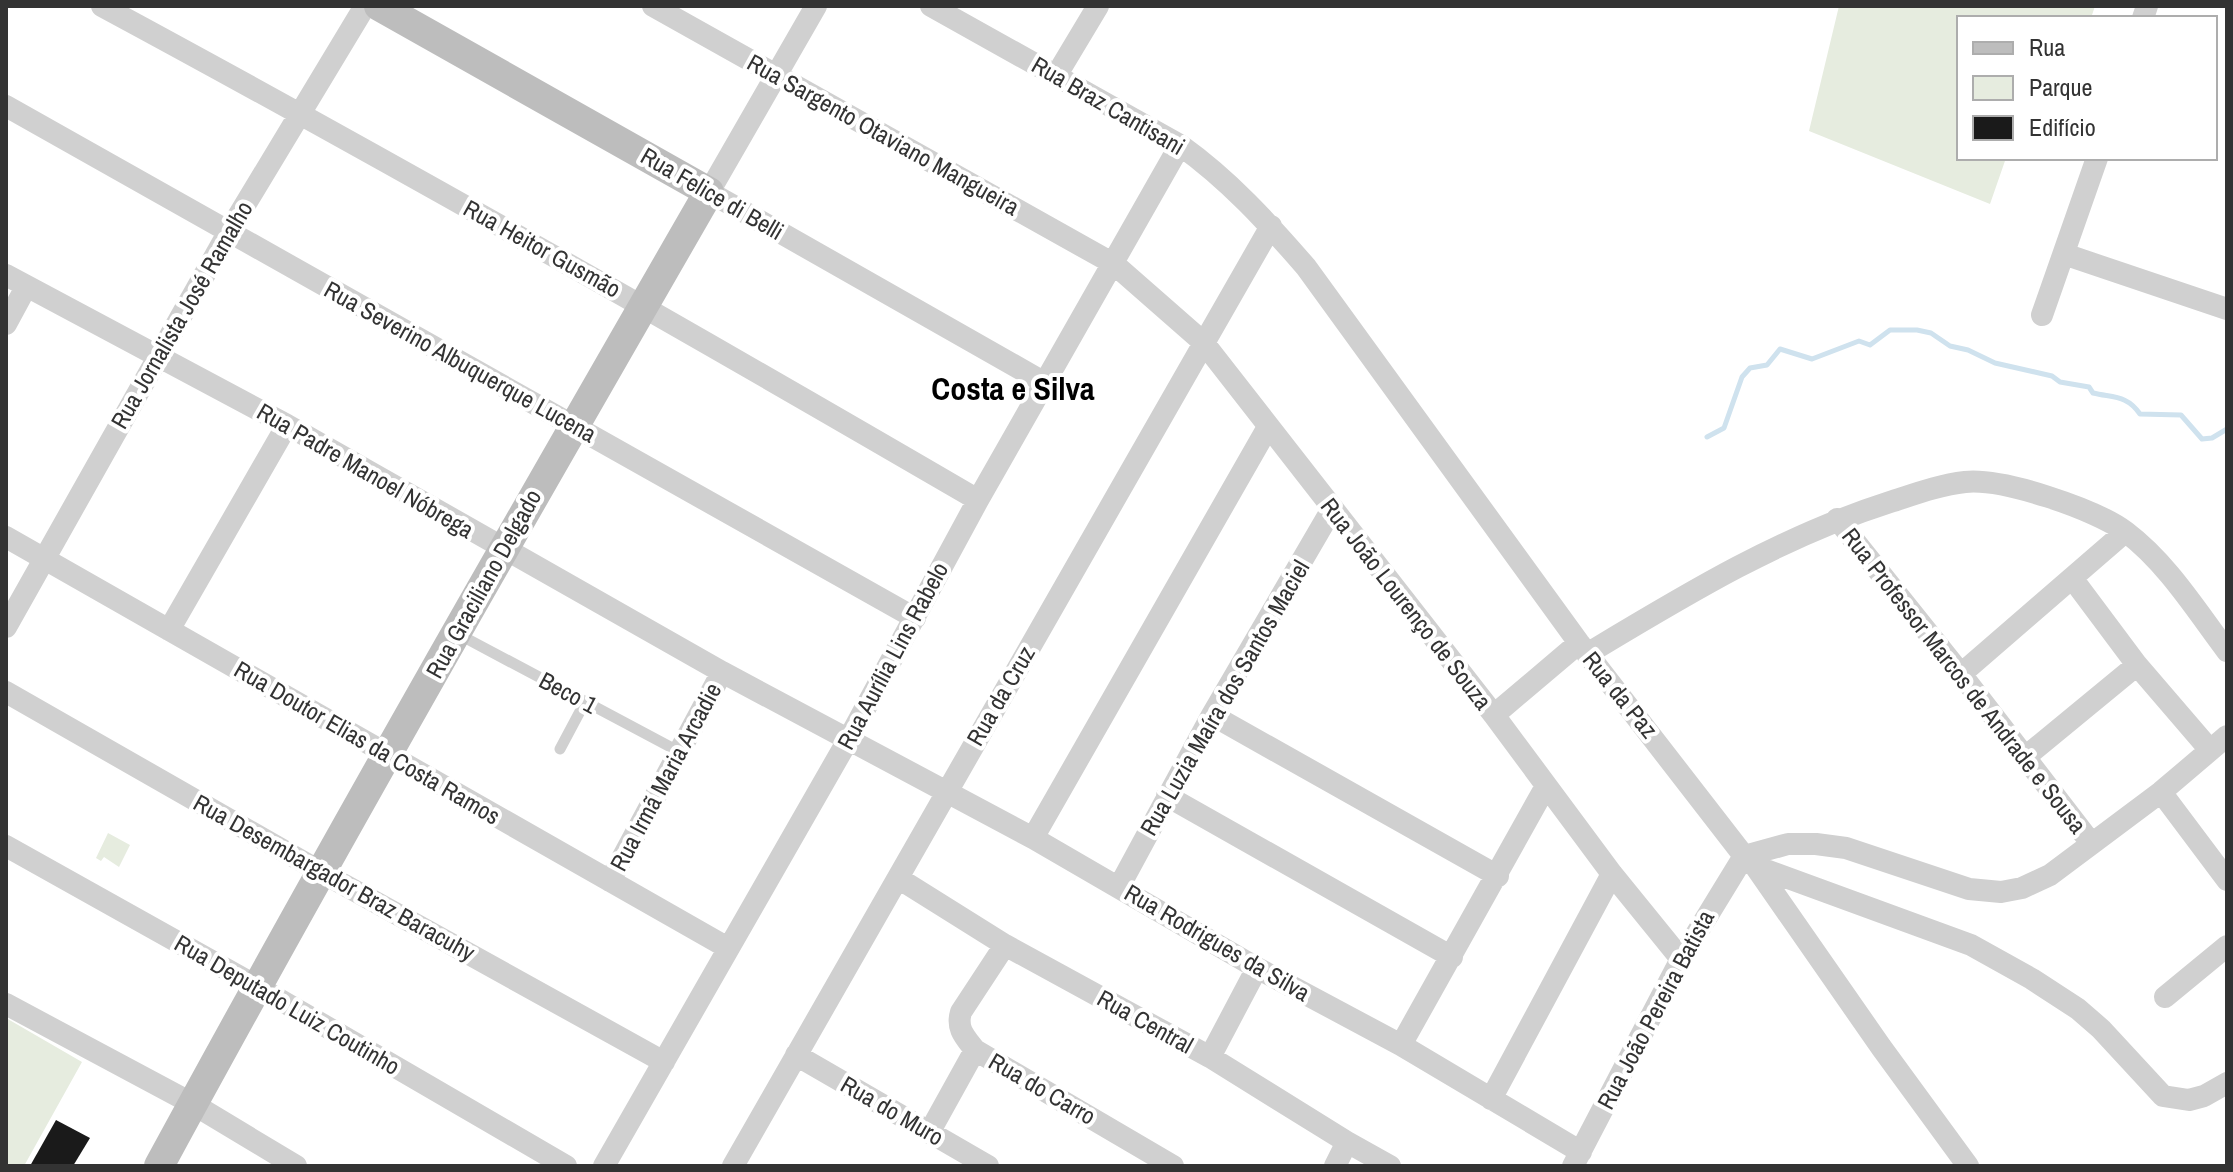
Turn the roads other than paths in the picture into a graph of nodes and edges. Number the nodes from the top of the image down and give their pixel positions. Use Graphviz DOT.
graph roads {
  1 [pos="102,6"];
  2 [pos="365,6"];
  3 [pos="379,6"];
  4 [pos="653,6"];
  5 [pos="816,6"];
  6 [pos="931,6"];
  7 [pos="1098,6"];
  8 [pos="776,75"];
  9 [pos="1056,76"];
  10 [pos="6,106"];
  11 [pos="300,113"];
  12 [pos="1180,145"];
  13 [pos="2096,160"];
  14 [pos="709,192"];
  15 [pos="1271,226"];
  16 [pos="228,233"];
  17 [pos="2064,254"];
  18 [pos="1114,264"];
  19 [pos="6,275"];
  20 [pos="26,287"];
  21 [pos="644,306"];
  22 [pos="2227,309"];
  23 [pos="2042,315"];
  24 [pos="6,324"];
  25 [pos="1203,342"];
  26 [pos="158,356"];
  27 [pos="1045,383"];
  28 [pos="287,425"];
  29 [pos="575,425"];
  30 [pos="1268,427"];
  31 [pos="978,500"];
  32 [pos="1332,509"];
  33 [pos="1837,519"];
  34 [pos="2125,532"];
  35 [pos="6,537"];
  36 [pos="502,549"];
  37 [pos="45,559"];
  38 [pos="2072,578"];
  39 [pos="915,618"];
  40 [pos="6,627"];
  41 [pos="169,630"];
  42 [pos="458,634"];
  43 [pos="1583,649"];
  44 [pos="2227,651"];
  45 [pos="2137,665"];
  46 [pos="722,672"];
  47 [pos="1961,674"];
  48 [pos="6,692"];
  49 [pos="585,702"];
  50 [pos="1212,715"];
  51 [pos="1494,715"];
  52 [pos="848,740"];
  53 [pos="2218,743"];
  54 [pos="560,749"];
  55 [pos="678,751"];
  56 [pos="387,754"];
  57 [pos="2024,758"];
  58 [pos="1546,786"];
  59 [pos="946,791"];
  60 [pos="2161,792"];
  61 [pos="1167,796"];
  62 [pos="1033,838"];
  63 [pos="2091,843"];
  64 [pos="6,846"];
  65 [pos="1749,861"];
  66 [pos="321,872"];
  67 [pos="1612,874"];
  68 [pos="1498,876"];
  69 [pos="898,878"];
  70 [pos="2227,880"];
  71 [pos="610,881"];
  72 [pos="1119,887"];
  73 [pos="1005,945"];
  74 [pos="2227,946"];
  75 [pos="728,948"];
  76 [pos="1452,957"];
  77 [pos="1681,959"];
  78 [pos="1257,968"];
  79 [pos="258,987"];
  80 [pos="2165,997"];
  81 [pos="6,1004"];
  82 [pos="1401,1045"];
  83 [pos="975,1050"];
  84 [pos="796,1055"];
  85 [pos="1210,1057"];
  86 [pos="664,1062"];
  87 [pos="2227,1083"];
  88 [pos="1491,1099"];
  89 [pos="193,1104"];
  90 [pos="929,1133"];
  91 [pos="1347,1142"];
  92 [pos="1577,1159"];
  93 [pos="159,1166"];
  94 [pos="296,1166"];
  95 [pos="566,1166"];
  96 [pos="604,1166"];
  97 [pos="733,1166"];
  98 [pos="988,1166"];
  99 [pos="1173,1166"];
  100 [pos="1335,1166"];
  101 [pos="1390,1166"];
  102 [pos="1968,1166"];
  1 -- 11 [label="street, Rua Heitor Gusmão"];
  2 -- 11 [label="street, Rua Jornalista José Ramalho"];
  3 -- 14 [label="street, Rua Felice di Belli"];
  4 -- 8 [label="street, Rua Sargento Otaviano Mangueira"];
  5 -- 8 [label="street, Rua Graciliano Delgado"];
  6 -- 9 [label="street, Rua Braz Cantisani"];
  7 -- 9 [label="street"];
  8 -- 14 [label="street, Rua Graciliano Delgado"];
  8 -- 18 [label="street, Rua Sargento Otaviano Mangueira"];
  9 -- 12 [label="street, Rua Braz Cantisani"];
  10 -- 16 [label="street, Rua Severino Albuquerque Lucena"];
  11 -- 16 [label="street, Rua Jornalista José Ramalho"];
  11 -- 21 [label="street, Rua Heitor Gusmão"];
  12 -- 15 [label="street, Rua Braz Cantisani"];
  12 -- 18 [label="street, Rua Aurília Lins Rabelo"];
  13 -- 17 [label="street"];
  14 -- 21 [label="street, Rua Graciliano Delgado"];
  14 -- 27 [label="street, Rua Felice di Belli"];
  15 -- 25 [label="street, Rua da Cruz"];
  15 -- 43 [label="street, Rua da Paz"];
  16 -- 26 [label="street, Rua Jornalista José Ramalho"];
  16 -- 29 [label="street, Rua Severino Albuquerque Lucena"];
  17 -- 22 [label="street"];
  17 -- 23 [label="street"];
  18 -- 25 [label="street, Rua João Lourenço de Souza"];
  18 -- 27 [label="street, Rua Aurília Lins Rabelo"];
  19 -- 20 [label="street, Rua Padre Manoel Nóbrega"];
  20 -- 24 [label="street"];
  20 -- 26 [label="street, Rua Padre Manoel Nóbrega"];
  21 -- 29 [label="street, Rua Graciliano Delgado"];
  21 -- 31 [label="street, Rua Heitor Gusmão"];
  25 -- 30 [label="street, Rua João Lourenço de Souza"];
  25 -- 59 [label="street, Rua da Cruz"];
  26 -- 28 [label="street, Rua Padre Manoel Nóbrega"];
  26 -- 37 [label="street, Rua Jornalista José Ramalho"];
  27 -- 31 [label="street, Rua Aurília Lins Rabelo"];
  28 -- 36 [label="street, Rua Padre Manoel Nóbrega"];
  28 -- 41 [label="street"];
  29 -- 36 [label="street, Rua Graciliano Delgado"];
  29 -- 39 [label="street, Rua Severino Albuquerque Lucena"];
  30 -- 32 [label="street, Rua João Lourenço de Souza"];
  30 -- 62 [label="street"];
  31 -- 39 [label="street, Rua Aurília Lins Rabelo"];
  32 -- 50 [label="street, Rua Luzia Maíra dos Santos Maciel"];
  32 -- 51 [label="street, Rua João Lourenço de Souza"];
  33 -- 34 [label="street"];
  33 -- 43 [label="street"];
  33 -- 47 [label="street, Rua Professor Marcos de Andrade e Sousa"];
  34 -- 38 [label="street"];
  34 -- 44 [label="street"];
  35 -- 37 [label="street, Rua Doutor Elias da Costa Ramos"];
  36 -- 42 [label="street, Rua Graciliano Delgado"];
  36 -- 46 [label="street, Rua Padre Manoel Nóbrega"];
  37 -- 40 [label="street, Rua Jornalista José Ramalho"];
  37 -- 41 [label="street, Rua Doutor Elias da Costa Ramos"];
  38 -- 45 [label="street"];
  38 -- 47 [label="street"];
  39 -- 52 [label="street, Rua Aurília Lins Rabelo"];
  41 -- 56 [label="street, Rua Doutor Elias da Costa Ramos"];
  42 -- 49 [label="lane, Beco 1"];
  42 -- 56 [label="street, Rua Graciliano Delgado"];
  43 -- 51 [label="street"];
  43 -- 65 [label="street, Rua da Paz"];
  45 -- 53 [label="street"];
  45 -- 57 [label="street"];
  46 -- 52 [label="street, Rua Padre Manoel Nóbrega"];
  46 -- 55 [label="street, Rua Irmã Maria Arcadie"];
  47 -- 57 [label="street, Rua Professor Marcos de Andrade e Sousa"];
  48 -- 66 [label="street, Rua Desembargador Braz Baracuhy"];
  49 -- 54 [label="lane"];
  49 -- 55 [label="lane, Beco 1"];
  50 -- 61 [label="street, Rua Luzia Maíra dos Santos Maciel"];
  50 -- 68 [label="street"];
  51 -- 58 [label="street, Rua João Lourenço de Souza"];
  52 -- 59 [label="street, Rua Rodrigues da Silva"];
  52 -- 75 [label="street, Rua Aurília Lins Rabelo"];
  53 -- 60 [label="street"];
  55 -- 71 [label="street, Rua Irmã Maria Arcadie"];
  56 -- 66 [label="street, Rua Graciliano Delgado"];
  56 -- 71 [label="street, Rua Doutor Elias da Costa Ramos"];
  57 -- 63 [label="street, Rua Professor Marcos de Andrade e Sousa"];
  58 -- 67 [label="street, Rua João Lourenço de Souza"];
  58 -- 68 [label="street"];
  59 -- 62 [label="street, Rua Rodrigues da Silva"];
  59 -- 69 [label="street, Rua da Cruz"];
  60 -- 63 [label="street"];
  60 -- 70 [label="street"];
  61 -- 72 [label="street, Rua Luzia Maíra dos Santos Maciel"];
  61 -- 76 [label="street"];
  62 -- 72 [label="street, Rua Rodrigues da Silva"];
  63 -- 65 [label="street"];
  64 -- 79 [label="street, Rua Deputado Luiz Coutinho"];
  65 -- 77 [label="street, Rua João Pereira Batista"];
  65 -- 87 [label="street"];
  65 -- 102 [label="street, Rua da Paz"];
  66 -- 79 [label="street, Rua Graciliano Delgado"];
  66 -- 86 [label="street, Rua Desembargador Braz Baracuhy"];
  67 -- 77 [label="street, Rua João Lourenço de Souza"];
  67 -- 88 [label="street"];
  68 -- 76 [label="street"];
  69 -- 73 [label="street, Rua Central"];
  69 -- 84 [label="street, Rua da Cruz"];
  71 -- 75 [label="street, Rua Doutor Elias da Costa Ramos"];
  72 -- 78 [label="street, Rua Rodrigues da Silva"];
  73 -- 83 [label="street, Rua do Carro"];
  73 -- 85 [label="street, Rua Central"];
  74 -- 80 [label="street"];
  75 -- 86 [label="street, Rua Aurília Lins Rabelo"];
  76 -- 82 [label="street"];
  77 -- 92 [label="street, Rua João Pereira Batista"];
  78 -- 82 [label="street, Rua Rodrigues da Silva"];
  78 -- 85 [label="street"];
  79 -- 89 [label="street, Rua Graciliano Delgado"];
  79 -- 95 [label="street, Rua Deputado Luiz Coutinho"];
  81 -- 89 [label="street"];
  82 -- 88 [label="street, Rua Rodrigues da Silva"];
  83 -- 90 [label="street"];
  83 -- 99 [label="street, Rua do Carro"];
  84 -- 90 [label="street, Rua do Muro"];
  84 -- 97 [label="street, Rua da Cruz"];
  85 -- 91 [label="street, Rua Central"];
  86 -- 96 [label="street, Rua Aurília Lins Rabelo"];
  88 -- 92 [label="street, Rua Rodrigues da Silva"];
  89 -- 93 [label="street, Rua Graciliano Delgado"];
  89 -- 94 [label="street"];
  90 -- 98 [label="street, Rua do Muro"];
  91 -- 100 [label="street"];
  91 -- 101 [label="street, Rua Central"];
}
